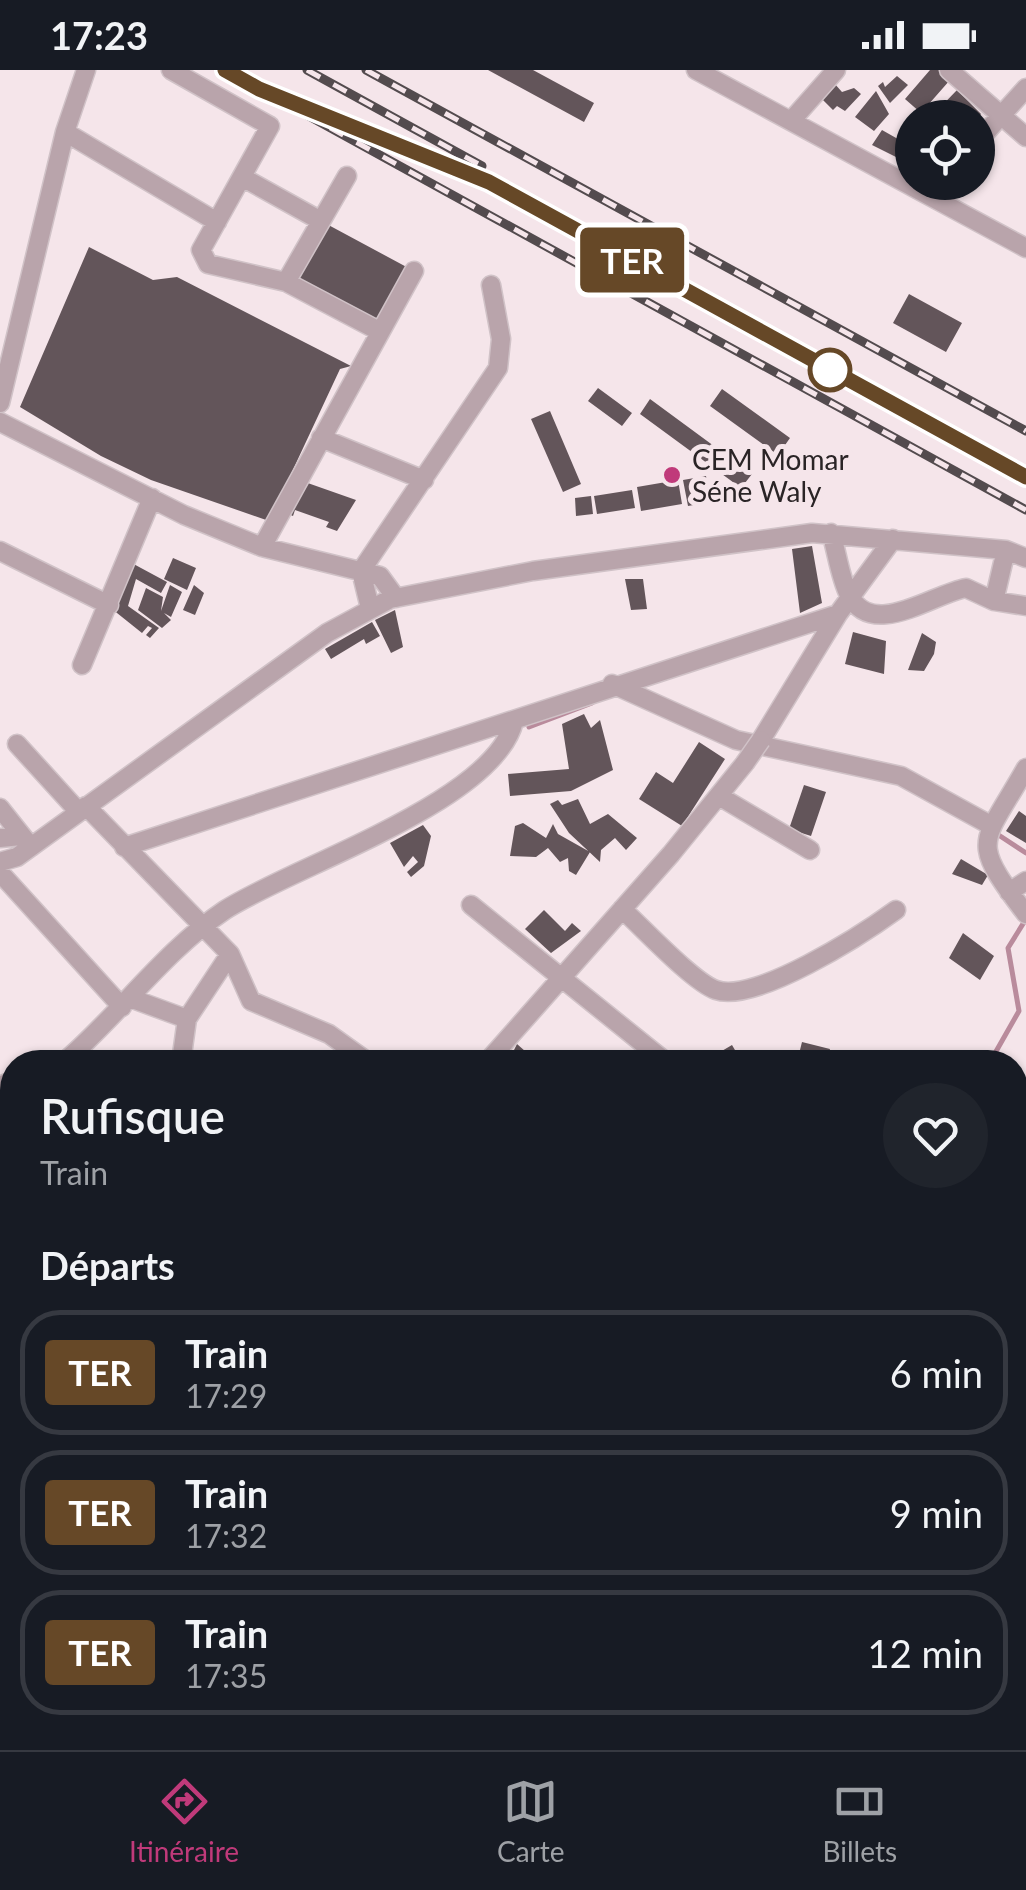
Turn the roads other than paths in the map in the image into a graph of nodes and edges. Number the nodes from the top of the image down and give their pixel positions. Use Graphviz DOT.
graph roads {
  1 [pos="86,70"];
  2 [pos="171,70"];
  3 [pos="696,70"];
  4 [pos="836,70"];
  5 [pos="949,70"];
  6 [pos="1026,88"];
  7 [pos="1001,115"];
  8 [pos="790,121"];
  9 [pos="995,122"];
  10 [pos="65,132"];
  11 [pos="1026,137"];
  12 [pos="895,170"];
  13 [pos="346,176"];
  14 [pos="242,178"];
  15 [pos="952,200"];
  16 [pos="320,221"];
  17 [pos="217,222"];
  18 [pos="1026,248"];
  19 [pos="414,270"];
  20 [pos="286,282"];
  21 [pos="491,285"];
  22 [pos="380,331"];
  23 [pos="0,403"];
  24 [pos="0,422"];
  25 [pos="322,438"];
  26 [pos="424,480"];
  27 [pos="152,498"];
  28 [pos="831,533"];
  29 [pos="893,539"];
  30 [pos="262,547"];
  31 [pos="1006,550"];
  32 [pos="0,551"];
  33 [pos="1026,558"];
  34 [pos="361,571"];
  35 [pos="396,598"];
  36 [pos="850,598"];
  37 [pos="994,601"];
  38 [pos="109,605"];
  39 [pos="1026,606"];
  40 [pos="370,608"];
  41 [pos="838,614"];
  42 [pos="82,665"];
  43 [pos="612,684"];
  44 [pos="514,721"];
  45 [pos="17,744"];
  46 [pos="1026,768"];
  47 [pos="720,796"];
  48 [pos="0,808"];
  49 [pos="82,808"];
  50 [pos="992,826"];
  51 [pos="0,838"];
  52 [pos="124,847"];
  53 [pos="810,850"];
  54 [pos="12,860"];
  55 [pos="1026,881"];
  56 [pos="1010,892"];
  57 [pos="470,905"];
  58 [pos="622,909"];
  59 [pos="896,910"];
  60 [pos="1026,914"];
  61 [pos="202,927"];
  62 [pos="230,954"];
  63 [pos="563,976"];
  64 [pos="126,1003"];
  65 [pos="188,1019"];
  66 [pos="77,1050"];
  67 [pos="182,1050"];
  68 [pos="351,1050"];
  69 [pos="498,1050"];
  70 [pos="652,1050"];
  1 -- 10 [label="street"];
  2 -- 14 [label="street"];
  3 -- 8 [label="street"];
  4 -- 8 [label="street"];
  5 -- 7 [label="street"];
  6 -- 7 [label="street"];
  7 -- 9 [label="street"];
  7 -- 11 [label="street"];
  8 -- 12 [label="street"];
  10 -- 17 [label="street"];
  10 -- 23 [label="street"];
  13 -- 16 [label="street"];
  14 -- 16 [label="street"];
  14 -- 17 [label="street"];
  15 -- 18 [label="street"];
  16 -- 20 [label="street"];
  17 -- 20 [label="street"];
  19 -- 22 [label="street"];
  20 -- 22 [label="street"];
  21 -- 26 [label="street"];
  22 -- 25 [label="street"];
  24 -- 27 [label="street"];
  25 -- 26 [label="street"];
  25 -- 30 [label="street"];
  26 -- 34 [label="street"];
  27 -- 30 [label="street"];
  27 -- 38 [label="street"];
  28 -- 29 [label="street"];
  28 -- 35 [label="street"];
  28 -- 36 [label="street"];
  29 -- 31 [label="street"];
  29 -- 36 [label="street"];
  30 -- 34 [label="street"];
  31 -- 33 [label="street"];
  31 -- 37 [label="street"];
  32 -- 38 [label="street"];
  34 -- 35 [label="street"];
  34 -- 40 [label="street"];
  35 -- 40 [label="street"];
  36 -- 37 [label="street"];
  36 -- 41 [label="street"];
  37 -- 39 [label="street"];
  38 -- 42 [label="street"];
  40 -- 49 [label="street"];
  41 -- 43 [label="street"];
  41 -- 47 [label="street, bridge"];
  43 -- 44 [label="street"];
  43 -- 50 [label="street"];
  44 -- 52 [label="street"];
  44 -- 61 [label="street"];
  45 -- 49 [label="street"];
  46 -- 50 [label="street"];
  47 -- 53 [label="street"];
  47 -- 58 [label="street"];
  48 -- 54 [label="street"];
  49 -- 52 [label="street"];
  49 -- 54 [label="street"];
  50 -- 56 [label="street"];
  51 -- 54 [label="street"];
  52 -- 61 [label="street"];
  54 -- 64 [label="street"];
  55 -- 56 [label="street"];
  56 -- 60 [label="street"];
  57 -- 63 [label="street"];
  58 -- 59 [label="street"];
  58 -- 63 [label="street"];
  61 -- 62 [label="street"];
  61 -- 64 [label="street"];
  62 -- 65 [label="street"];
  62 -- 68 [label="street"];
  63 -- 69 [label="street"];
  63 -- 70 [label="street"];
  64 -- 65 [label="street"];
  64 -- 66 [label="street"];
  65 -- 67 [label="street"];
}
